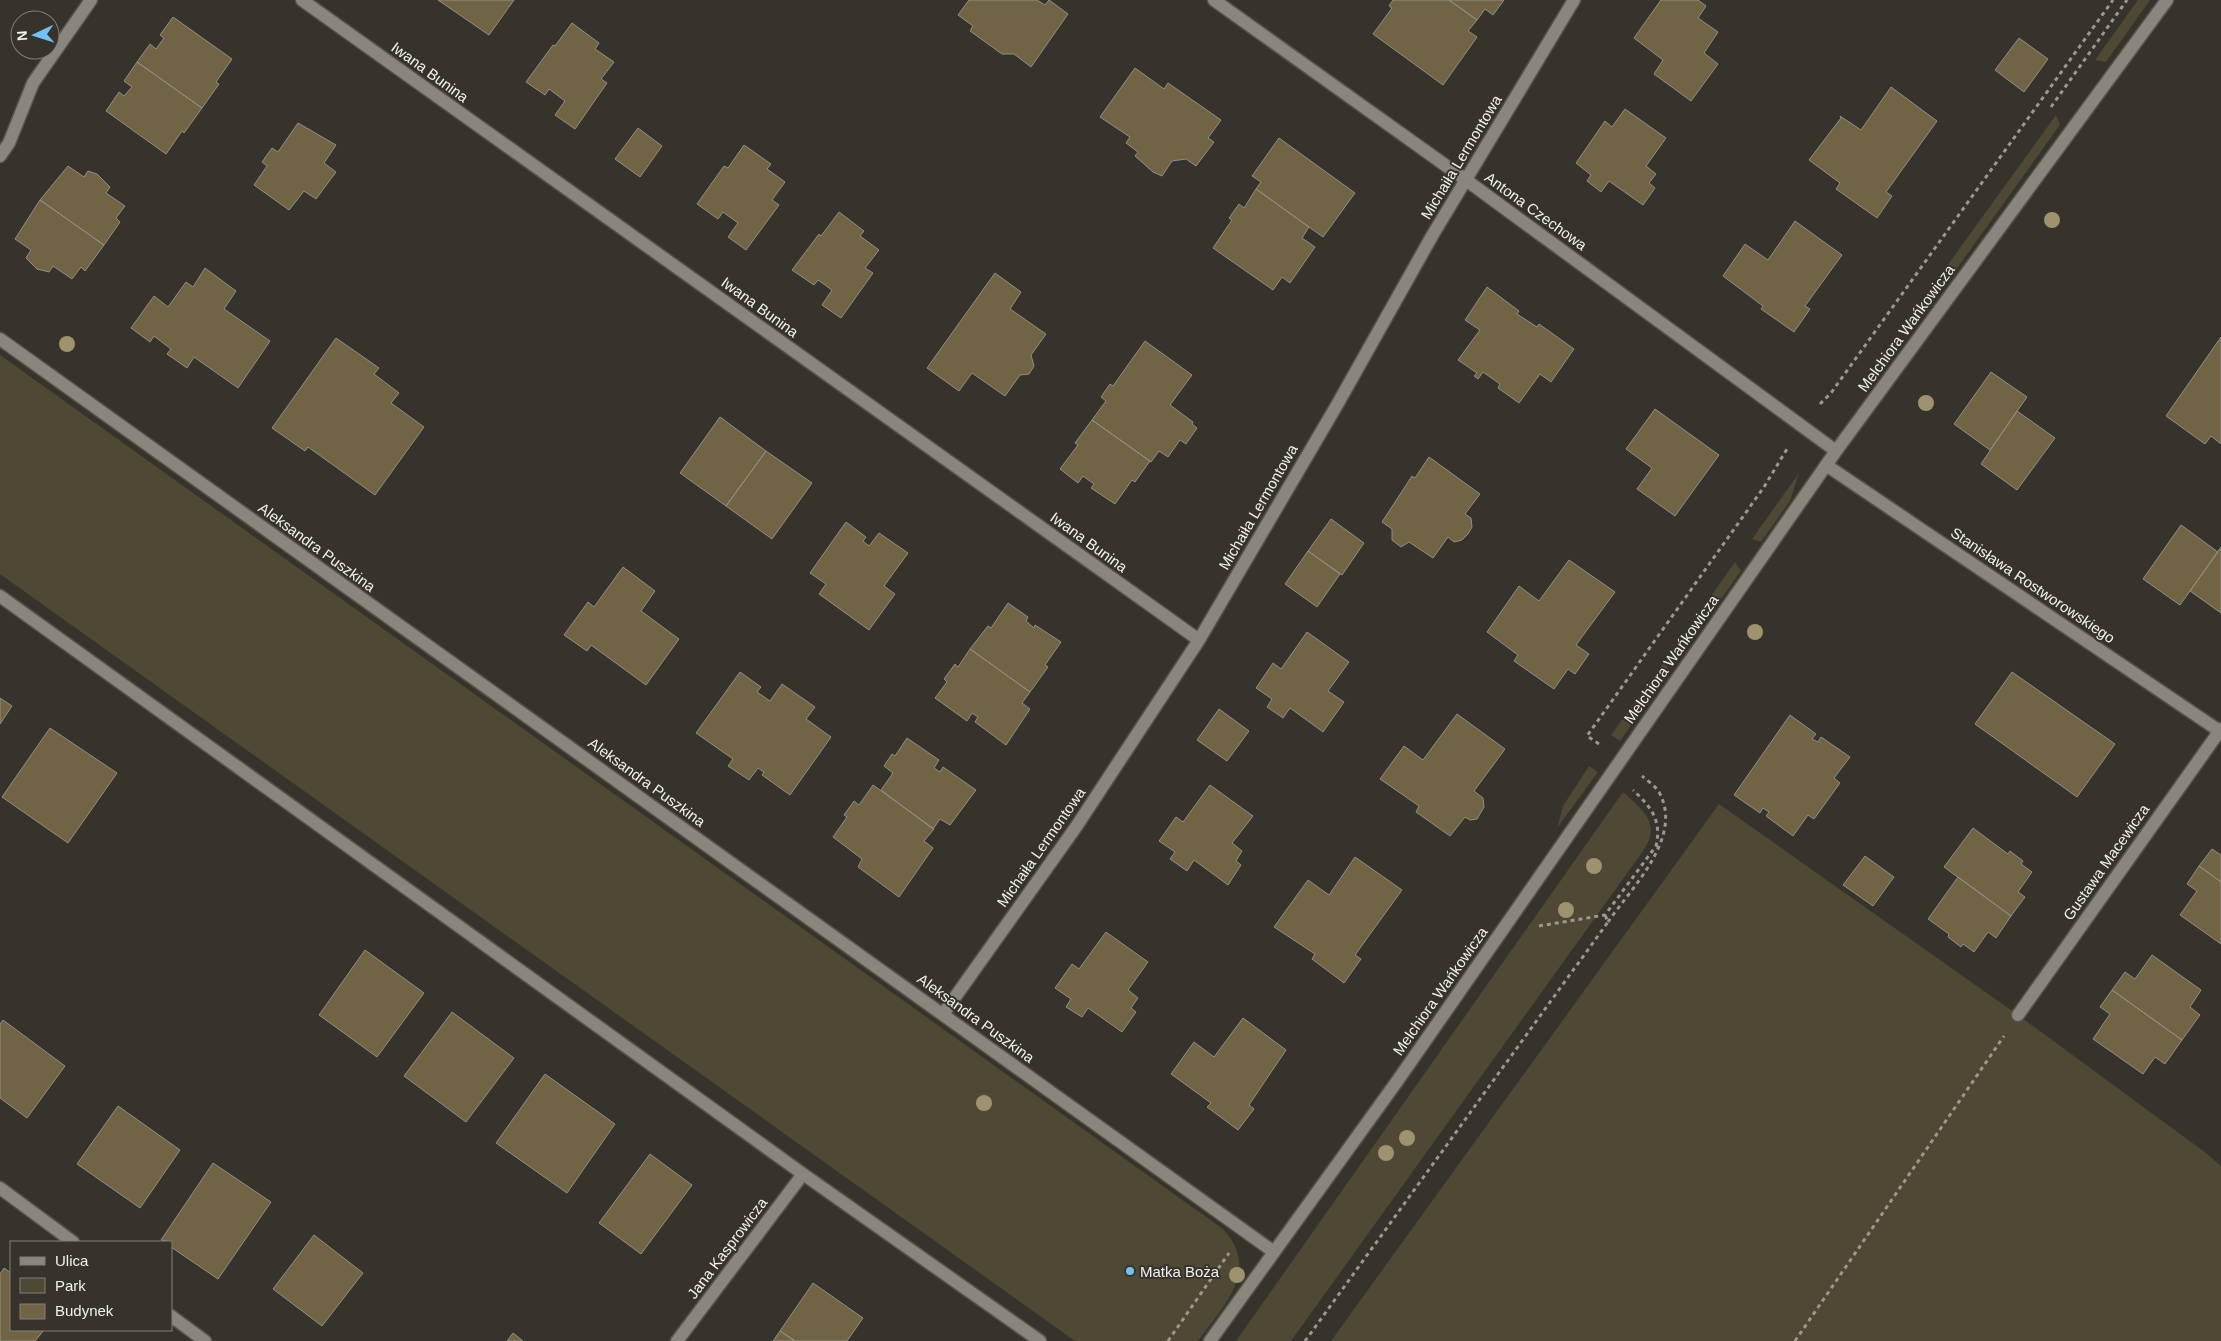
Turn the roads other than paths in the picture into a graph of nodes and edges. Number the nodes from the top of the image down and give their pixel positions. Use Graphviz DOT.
graph roads {
  1 [pos="91,0"];
  2 [pos="302,0"];
  3 [pos="1214,0"];
  4 [pos="1574,0"];
  5 [pos="2167,0"];
  6 [pos="0,156"];
  7 [pos="1466,180"];
  8 [pos="0,339"];
  9 [pos="1836,451"];
  10 [pos="1826,465"];
  11 [pos="0,596"];
  12 [pos="1199,640"];
  13 [pos="2220,731"];
  14 [pos="943,1014"];
  15 [pos="2018,1015"];
  16 [pos="803,1174"];
  17 [pos="0,1188"];
  18 [pos="72,1241"];
  19 [pos="1274,1252"];
  20 [pos="172,1317"];
  21 [pos="205,1341"];
  22 [pos="677,1341"];
  23 [pos="1040,1341"];
  24 [pos="1210,1341"];
  1 -- 6 [label="street"];
  2 -- 12 [label="street, Iwana Bunina"];
  3 -- 7 [label="street, Antona Czechowa"];
  4 -- 7 [label="street, Michaiła Lermontowa"];
  5 -- 9 [label="street, Melchiora Wańkowicza"];
  7 -- 9 [label="street, Antona Czechowa"];
  7 -- 12 [label="street, Michaiła Lermontowa"];
  8 -- 14 [label="street, Aleksandra Puszkina"];
  9 -- 10 [label="street, Melchiora Wańkowicza"];
  10 -- 13 [label="street, Stanisława Rostworowskiego"];
  10 -- 19 [label="street, Melchiora Wańkowicza"];
  11 -- 16 [label="street"];
  12 -- 14 [label="street, Michaiła Lermontowa"];
  13 -- 15 [label="street, Gustawa Macewicza"];
  14 -- 19 [label="street, Aleksandra Puszkina"];
  16 -- 22 [label="street, Jana Kasprowicza"];
  16 -- 23 [label="street"];
  17 -- 18 [label="street"];
  19 -- 24 [label="street, Melchiora Wańkowicza"];
  20 -- 21 [label="street"];
}
